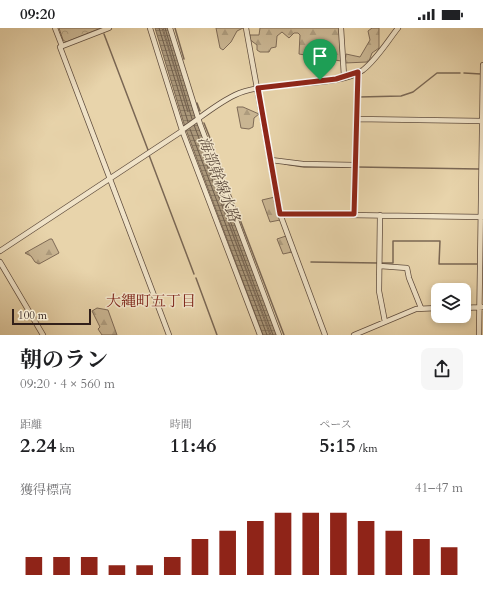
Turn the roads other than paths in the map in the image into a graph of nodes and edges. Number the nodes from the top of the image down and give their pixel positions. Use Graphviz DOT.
graph roads {
  1 [pos="55,28"];
  2 [pos="109,28"];
  3 [pos="150,28"];
  4 [pos="170,28"];
  5 [pos="246,28"];
  6 [pos="341,28"];
  7 [pos="398,28"];
  8 [pos="62,46"];
  9 [pos="483,65"];
  10 [pos="358,72"];
  11 [pos="344,76"];
  12 [pos="258,88"];
  13 [pos="356,119"];
  14 [pos="198,120"];
  15 [pos="482,122"];
  16 [pos="182,130"];
  17 [pos="271,160"];
  18 [pos="355,165"];
  19 [pos="110,178"];
  20 [pos="280,214"];
  21 [pos="354,214"];
  22 [pos="380,215"];
  23 [pos="482,217"];
  24 [pos="0,251"];
  25 [pos="0,262"];
  26 [pos="380,266"];
  27 [pos="481,307"];
  28 [pos="421,308"];
  29 [pos="431,308"];
  30 [pos="471,308"];
  31 [pos="385,322"];
  32 [pos="43,335"];
  33 [pos="169,335"];
  34 [pos="260,335"];
  35 [pos="279,335"];
  36 [pos="325,335"];
  37 [pos="354,335"];
  38 [pos="479,335"];
  1 -- 8 [label="street"];
  2 -- 8 [label="street"];
  3 -- 16 [label="street"];
  4 -- 14 [label="street"];
  5 -- 12 [label="street"];
  6 -- 11 [label="street"];
  7 -- 10 [label="street"];
  8 -- 19 [label="street"];
  9 -- 15 [label="street"];
  10 -- 11 [label="street"];
  10 -- 13 [label="street"];
  11 -- 12 [label="street"];
  12 -- 14 [label="street"];
  12 -- 17 [label="street"];
  13 -- 15 [label="street"];
  13 -- 18 [label="street"];
  14 -- 16 [label="street"];
  14 -- 35 [label="street"];
  15 -- 23 [label="street"];
  16 -- 19 [label="street"];
  16 -- 34 [label="street"];
  17 -- 18 [label="street"];
  17 -- 20 [label="street"];
  18 -- 21 [label="street"];
  19 -- 24 [label="street"];
  19 -- 33 [label="street"];
  20 -- 21 [label="street"];
  20 -- 36 [label="street"];
  21 -- 22 [label="street"];
  22 -- 23 [label="street"];
  22 -- 26 [label="street"];
  23 -- 27 [label="street"];
  25 -- 32 [label="street"];
  26 -- 28 [label="street"];
  26 -- 31 [label="street"];
  27 -- 30 [label="street"];
  27 -- 38 [label="street"];
  28 -- 29 [label="street"];
  28 -- 31 [label="street"];
  31 -- 37 [label="street"];
}
